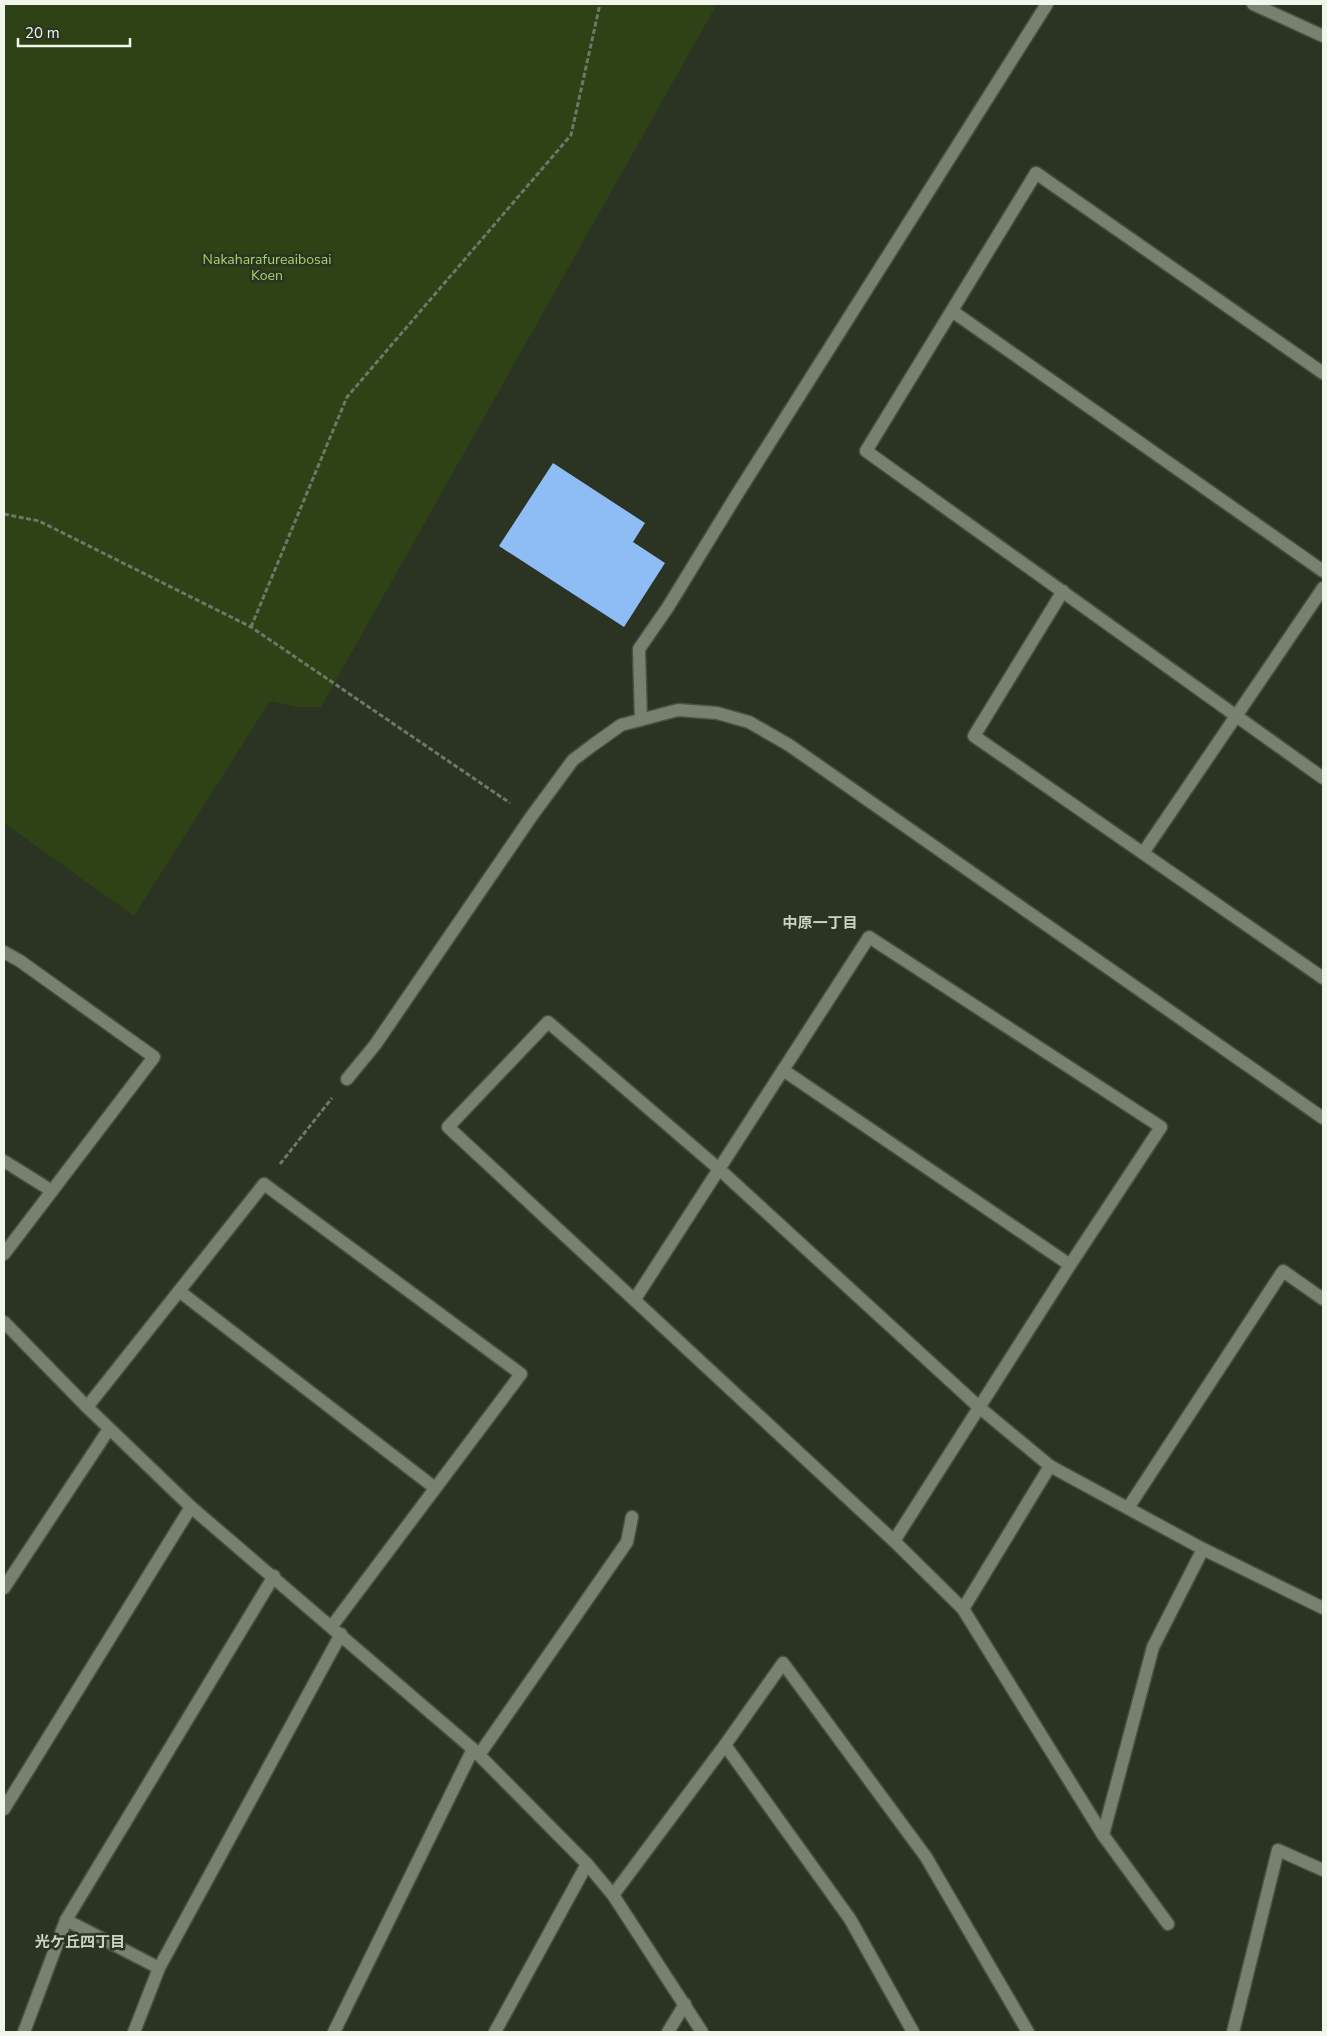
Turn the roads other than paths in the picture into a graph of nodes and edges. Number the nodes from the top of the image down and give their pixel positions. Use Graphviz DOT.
graph roads {
  1 [pos="1047,4"];
  2 [pos="1253,4"];
  3 [pos="1323,36"];
  4 [pos="952,311"];
  5 [pos="1323,373"];
  6 [pos="1323,571"];
  7 [pos="1323,588"];
  8 [pos="1063,591"];
  9 [pos="1236,715"];
  10 [pos="641,720"];
  11 [pos="1323,778"];
  12 [pos="1143,852"];
  13 [pos="4,952"];
  14 [pos="1323,978"];
  15 [pos="784,1070"];
  16 [pos="347,1079"];
  17 [pos="1323,1118"];
  18 [pos="4,1161"];
  19 [pos="719,1169"];
  20 [pos="52,1191"];
  21 [pos="4,1254"];
  22 [pos="1070,1265"];
  23 [pos="179,1291"];
  24 [pos="1323,1299"];
  25 [pos="635,1300"];
  26 [pos="4,1322"];
  27 [pos="87,1408"];
  28 [pos="980,1408"];
  29 [pos="109,1429"];
  30 [pos="1050,1466"];
  31 [pos="435,1488"];
  32 [pos="191,1507"];
  33 [pos="1128,1508"];
  34 [pos="632,1517"];
  35 [pos="894,1541"];
  36 [pos="1203,1549"];
  37 [pos="274,1576"];
  38 [pos="4,1588"];
  39 [pos="1323,1608"];
  40 [pos="963,1609"];
  41 [pos="336,1630"];
  42 [pos="725,1745"];
  43 [pos="476,1752"];
  44 [pos="4,1809"];
  45 [pos="1103,1835"];
  46 [pos="587,1864"];
  47 [pos="1323,1870"];
  48 [pos="613,1895"];
  49 [pos="66,1920"];
  50 [pos="1168,1924"];
  51 [pos="160,1968"];
  52 [pos="684,2004"];
  53 [pos="24,2032"];
  54 [pos="134,2032"];
  55 [pos="334,2032"];
  56 [pos="495,2032"];
  57 [pos="668,2032"];
  58 [pos="702,2032"];
  59 [pos="912,2032"];
  60 [pos="1028,2032"];
  61 [pos="1234,2032"];
  1 -- 10 [label="street"];
  2 -- 3 [label="street"];
  4 -- 5 [label="street"];
  4 -- 6 [label="street"];
  4 -- 8 [label="street"];
  7 -- 9 [label="street"];
  8 -- 9 [label="street"];
  8 -- 12 [label="street"];
  9 -- 11 [label="street"];
  9 -- 12 [label="street"];
  10 -- 16 [label="street"];
  10 -- 17 [label="street"];
  12 -- 14 [label="street"];
  13 -- 20 [label="street"];
  15 -- 19 [label="street"];
  15 -- 22 [label="street"];
  15 -- 22 [label="street"];
  18 -- 20 [label="street"];
  19 -- 25 [label="street"];
  19 -- 25 [label="street"];
  19 -- 28 [label="street"];
  20 -- 21 [label="street"];
  22 -- 28 [label="street"];
  23 -- 27 [label="street"];
  23 -- 31 [label="street"];
  23 -- 31 [label="street"];
  24 -- 33 [label="street"];
  25 -- 35 [label="street"];
  26 -- 27 [label="street"];
  27 -- 29 [label="street"];
  28 -- 30 [label="street"];
  28 -- 35 [label="street"];
  29 -- 32 [label="street"];
  29 -- 38 [label="street"];
  30 -- 33 [label="street"];
  30 -- 40 [label="street"];
  31 -- 41 [label="street"];
  32 -- 37 [label="street"];
  32 -- 44 [label="street"];
  33 -- 36 [label="street"];
  34 -- 43 [label="street"];
  35 -- 40 [label="street"];
  36 -- 39 [label="street"];
  36 -- 45 [label="street"];
  37 -- 41 [label="street"];
  37 -- 49 [label="street"];
  40 -- 45 [label="street"];
  41 -- 43 [label="street"];
  41 -- 51 [label="street"];
  42 -- 48 [label="street"];
  42 -- 59 [label="street"];
  42 -- 60 [label="street"];
  43 -- 46 [label="street"];
  43 -- 55 [label="street"];
  45 -- 50 [label="street"];
  46 -- 48 [label="street"];
  46 -- 56 [label="street"];
  47 -- 61 [label="street"];
  48 -- 52 [label="street"];
  49 -- 51 [label="street"];
  49 -- 53 [label="street"];
  51 -- 54 [label="street"];
  52 -- 57 [label="street"];
  52 -- 58 [label="street"];
}
